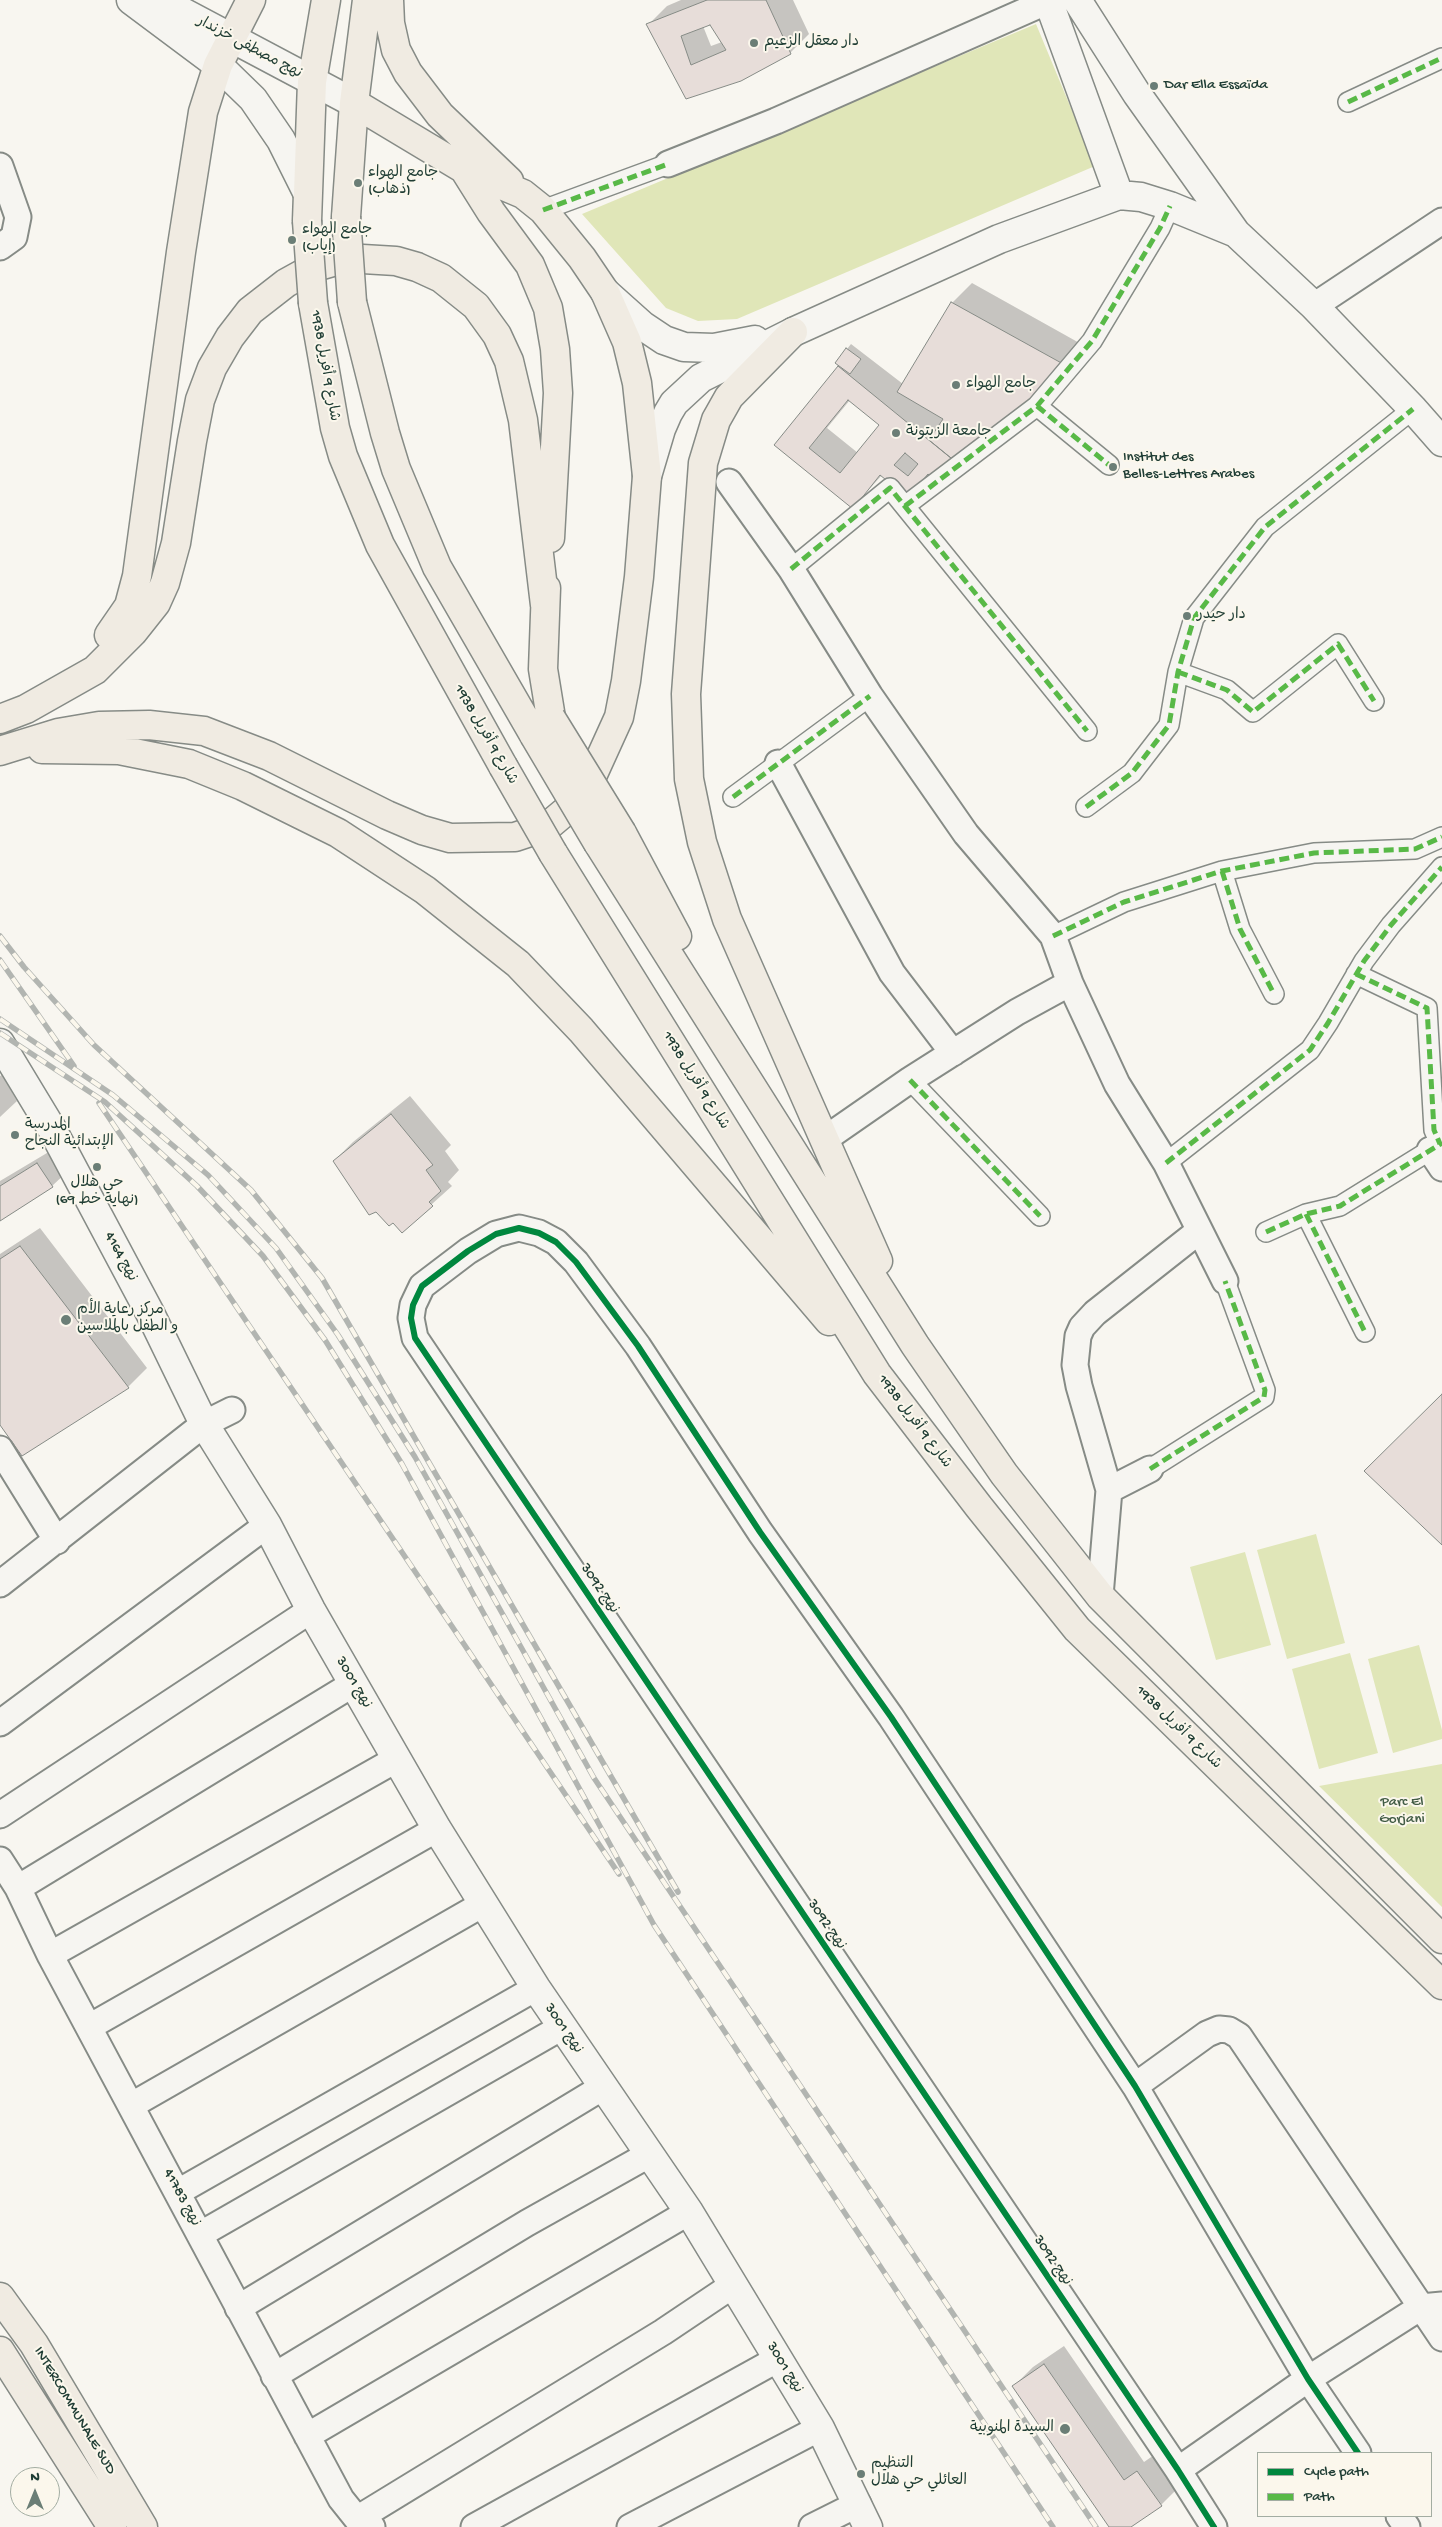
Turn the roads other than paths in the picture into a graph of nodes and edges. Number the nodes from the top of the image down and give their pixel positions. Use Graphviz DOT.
graph roads {
  1 [pos="131,0"];
  2 [pos="160,0"];
  3 [pos="251,0"];
  4 [pos="326,0"];
  5 [pos="367,0"];
  6 [pos="389,0"];
  7 [pos="1077,0"];
  8 [pos="1048,1"];
  9 [pos="231,39"];
  10 [pos="1442,58"];
  11 [pos="218,65"];
  12 [pos="312,82"];
  13 [pos="1348,102"];
  14 [pos="354,103"];
  15 [pos="668,164"];
  16 [pos="0,166"];
  17 [pos="464,169"];
  18 [pos="307,192"];
  19 [pos="1119,195"];
  20 [pos="533,202"];
  21 [pos="1170,206"];
  22 [pos="1442,221"];
  23 [pos="1236,233"];
  24 [pos="0,246"];
  25 [pos="605,292"];
  26 [pos="1314,306"];
  27 [pos="793,332"];
  28 [pos="1037,406"];
  29 [pos="1413,409"];
  30 [pos="1442,442"];
  31 [pos="1110,465"];
  32 [pos="647,476"];
  33 [pos="728,482"];
  34 [pos="905,506"];
  35 [pos="791,569"];
  36 [pos="544,605"];
  37 [pos="1178,672"];
  38 [pos="66,686"];
  39 [pos="870,696"];
  40 [pos="1374,701"];
  41 [pos="0,719"];
  42 [pos="543,727"];
  43 [pos="1086,731"];
  44 [pos="4,750"];
  45 [pos="778,763"];
  46 [pos="733,797"];
  47 [pos="1086,807"];
  48 [pos="1442,838"];
  49 [pos="1442,867"];
  50 [pos="1222,871"];
  51 [pos="1053,936"];
  52 [pos="1356,974"];
  53 [pos="1070,983"];
  54 [pos="1274,994"];
  55 [pos="1,1047"];
  56 [pos="953,1053"];
  57 [pos="910,1080"];
  58 [pos="824,1138"];
  59 [pos="1438,1151"];
  60 [pos="1166,1164"];
  61 [pos="1306,1214"];
  62 [pos="1040,1216"];
  63 [pos="1199,1231"];
  64 [pos="1266,1232"];
  65 [pos="1225,1281"];
  66 [pos="1365,1332"];
  67 [pos="915,1345"];
  68 [pos="877,1374"];
  69 [pos="232,1410"];
  70 [pos="204,1424"];
  71 [pos="0,1449"];
  72 [pos="1150,1469"];
  73 [pos="1109,1490"];
  74 [pos="267,1525"];
  75 [pos="57,1541"];
  76 [pos="0,1584"];
  77 [pos="1100,1596"];
  78 [pos="311,1610"];
  79 [pos="353,1684"];
  80 [pos="0,1723"];
  81 [pos="397,1759"];
  82 [pos="0,1815"];
  83 [pos="437,1829"];
  84 [pos="0,1860"];
  85 [pos="18,1888"];
  86 [pos="483,1904"];
  87 [pos="1442,1939"];
  88 [pos="50,1955"];
  89 [pos="1442,1985"];
  90 [pos="536,1988"];
  91 [pos="89,2027"];
  92 [pos="562,2027"];
  93 [pos="1135,2086"];
  94 [pos="603,2087"];
  95 [pos="132,2105"];
  96 [pos="650,2154"];
  97 [pos="178,2192"];
  98 [pos="689,2212"];
  99 [pos="201,2234"];
  100 [pos="733,2285"];
  101 [pos="0,2297"];
  102 [pos="1432,2306"];
  103 [pos="238,2308"];
  104 [pos="1442,2338"];
  105 [pos="0,2351"];
  106 [pos="778,2359"];
  107 [pos="274,2376"];
  108 [pos="1308,2379"];
  109 [pos="820,2428"];
  110 [pos="307,2436"];
  111 [pos="1357,2452"];
  112 [pos="1178,2470"];
  113 [pos="863,2516"];
  114 [pos="364,2523"];
  115 [pos="112,2527"];
  116 [pos="143,2527"];
  117 [pos="474,2527"];
  118 [pos="630,2527"];
  119 [pos="812,2527"];
  120 [pos="1214,2527"];
  1 -- 11 [label="street"];
  2 -- 9 [label="street, نهج مصطفى خزندار"];
  3 -- 9 [label="main road"];
  4 -- 12 [label="main road, شارع 9 أفريل 1938"];
  5 -- 14 [label="main road"];
  6 -- 20 [label="main road"];
  7 -- 23 [label="street"];
  8 -- 15 [label="street"];
  8 -- 19 [label="street"];
  9 -- 11 [label="main road"];
  9 -- 12 [label="street, نهج مصطفى خزندار"];
  10 -- 13 [label="street"];
  11 -- 18 [label="street"];
  11 -- 38 [label="main road"];
  12 -- 14 [label="street, نهج مصطفى خزندار"];
  12 -- 18 [label="main road, شارع 9 أفريل 1938"];
  14 -- 17 [label="main road"];
  14 -- 42 [label="main road, bridge"];
  15 -- 20 [label="street"];
  16 -- 24 [label="street"];
  17 -- 20 [label="main road"];
  17 -- 36 [label="main road"];
  18 -- 68 [label="main road, شارع 9 أفريل 1938, bridge"];
  19 -- 21 [label="street"];
  19 -- 27 [label="street"];
  20 -- 25 [label="main road"];
  21 -- 23 [label="street"];
  21 -- 28 [label="street"];
  22 -- 26 [label="street"];
  23 -- 26 [label="street"];
  25 -- 27 [label="street"];
  25 -- 32 [label="main road"];
  26 -- 29 [label="street"];
  27 -- 32 [label="street"];
  27 -- 58 [label="main road"];
  28 -- 31 [label="street"];
  28 -- 34 [label="street"];
  29 -- 30 [label="street"];
  29 -- 37 [label="street"];
  32 -- 44 [label="main road"];
  33 -- 35 [label="street"];
  34 -- 35 [label="street"];
  34 -- 43 [label="street"];
  35 -- 39 [label="street"];
  36 -- 38 [label="main road"];
  36 -- 42 [label="main road"];
  37 -- 40 [label="street"];
  37 -- 47 [label="street"];
  38 -- 41 [label="main road"];
  39 -- 45 [label="street"];
  39 -- 51 [label="street"];
  42 -- 67 [label="main road, bridge"];
  44 -- 68 [label="main road"];
  45 -- 46 [label="street"];
  45 -- 56 [label="street"];
  48 -- 50 [label="street"];
  49 -- 52 [label="street"];
  50 -- 51 [label="street"];
  50 -- 54 [label="street"];
  51 -- 53 [label="street"];
  52 -- 59 [label="street"];
  52 -- 60 [label="street"];
  53 -- 56 [label="street"];
  53 -- 60 [label="street"];
  55 -- 70 [label="street, نهج 4164"];
  56 -- 57 [label="street"];
  57 -- 58 [label="street"];
  57 -- 62 [label="street"];
  58 -- 67 [label="main road"];
  59 -- 61 [label="street"];
  60 -- 63 [label="street"];
  61 -- 64 [label="street"];
  61 -- 66 [label="street"];
  63 -- 65 [label="street"];
  63 -- 73 [label="street"];
  65 -- 72 [label="street"];
  67 -- 77 [label="main road"];
  68 -- 89 [label="main road, شارع 9 أفريل 1938"];
  69 -- 70 [label="street"];
  70 -- 74 [label="street, نهج 4164"];
  70 -- 75 [label="street"];
  71 -- 75 [label="street"];
  72 -- 73 [label="street"];
  73 -- 77 [label="street"];
  74 -- 78 [label="street, نهج 3001"];
  74 -- 80 [label="street"];
  75 -- 76 [label="street"];
  77 -- 87 [label="main road"];
  78 -- 79 [label="street, نهج 3001"];
  78 -- 82 [label="street"];
  79 -- 81 [label="street, نهج 3001"];
  79 -- 85 [label="street"];
  81 -- 83 [label="street, نهج 3001"];
  81 -- 88 [label="street"];
  83 -- 86 [label="street, نهج 3001"];
  83 -- 91 [label="street"];
  84 -- 85 [label="street, نهج 41783"];
  85 -- 88 [label="street, نهج 41783"];
  86 -- 90 [label="street, نهج 3001"];
  86 -- 95 [label="street"];
  88 -- 91 [label="street, نهج 41783"];
  90 -- 92 [label="street, نهج 3001"];
  90 -- 97 [label="street"];
  91 -- 95 [label="street, نهج 41783"];
  92 -- 94 [label="street, نهج 3001"];
  92 -- 99 [label="street"];
  93 -- 102 [label="street"];
  93 -- 108 [label="street"];
  93 -- 112 [label="street, نهج 3092"];
  94 -- 96 [label="street, نهج 3001"];
  94 -- 103 [label="street"];
  95 -- 97 [label="street, نهج 41783"];
  96 -- 98 [label="street, نهج 3001"];
  96 -- 107 [label="street"];
  97 -- 99 [label="street, نهج 41783"];
  98 -- 100 [label="street, نهج 3001"];
  98 -- 110 [label="street"];
  99 -- 103 [label="street, نهج 41783"];
  100 -- 106 [label="street, نهج 3001"];
  100 -- 114 [label="street"];
  101 -- 116 [label="main road, INTERCOMMUNALE SUD"];
  102 -- 104 [label="street"];
  102 -- 108 [label="street"];
  103 -- 107 [label="street, نهج 41783"];
  105 -- 115 [label="main road, INTERCOMMUNALE SUD"];
  106 -- 109 [label="street, نهج 3001"];
  106 -- 117 [label="street"];
  107 -- 110 [label="street, نهج 41783"];
  108 -- 111 [label="street"];
  108 -- 112 [label="street"];
  109 -- 113 [label="street, نهج 3001"];
  109 -- 118 [label="street"];
  110 -- 114 [label="street, نهج 41783"];
  112 -- 120 [label="street, نهج 3092"];
  113 -- 119 [label="street"];
}
